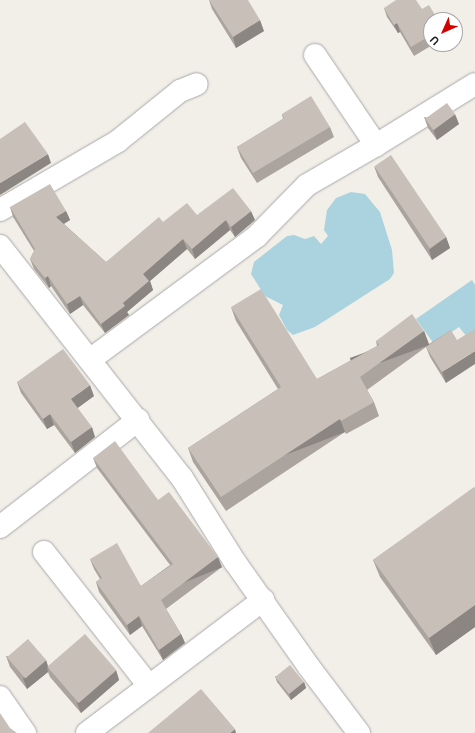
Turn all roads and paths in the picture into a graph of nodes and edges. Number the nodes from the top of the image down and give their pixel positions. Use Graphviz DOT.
graph roads {
  1 [pos="315,55"];
  2 [pos="197,84"];
  3 [pos="475,84"];
  4 [pos="376,145"];
  5 [pos="0,210"];
  6 [pos="0,246"];
  7 [pos="91,359"];
  8 [pos="138,420"];
  9 [pos="0,527"];
  10 [pos="44,552"];
  11 [pos="263,600"];
  12 [pos="149,686"];
  13 [pos="0,697"];
  14 [pos="25,733"];
  15 [pos="87,733"];
  16 [pos="359,733"];
  1 -- 4 [label="street"];
  2 -- 5 [label="street"];
  3 -- 4 [label="street"];
  4 -- 7 [label="street"];
  6 -- 7 [label="street"];
  7 -- 8 [label="street"];
  8 -- 9 [label="street"];
  8 -- 11 [label="street"];
  10 -- 12 [label="street"];
  11 -- 12 [label="street"];
  11 -- 16 [label="street"];
  12 -- 15 [label="street"];
  13 -- 14 [label="street"];
}
